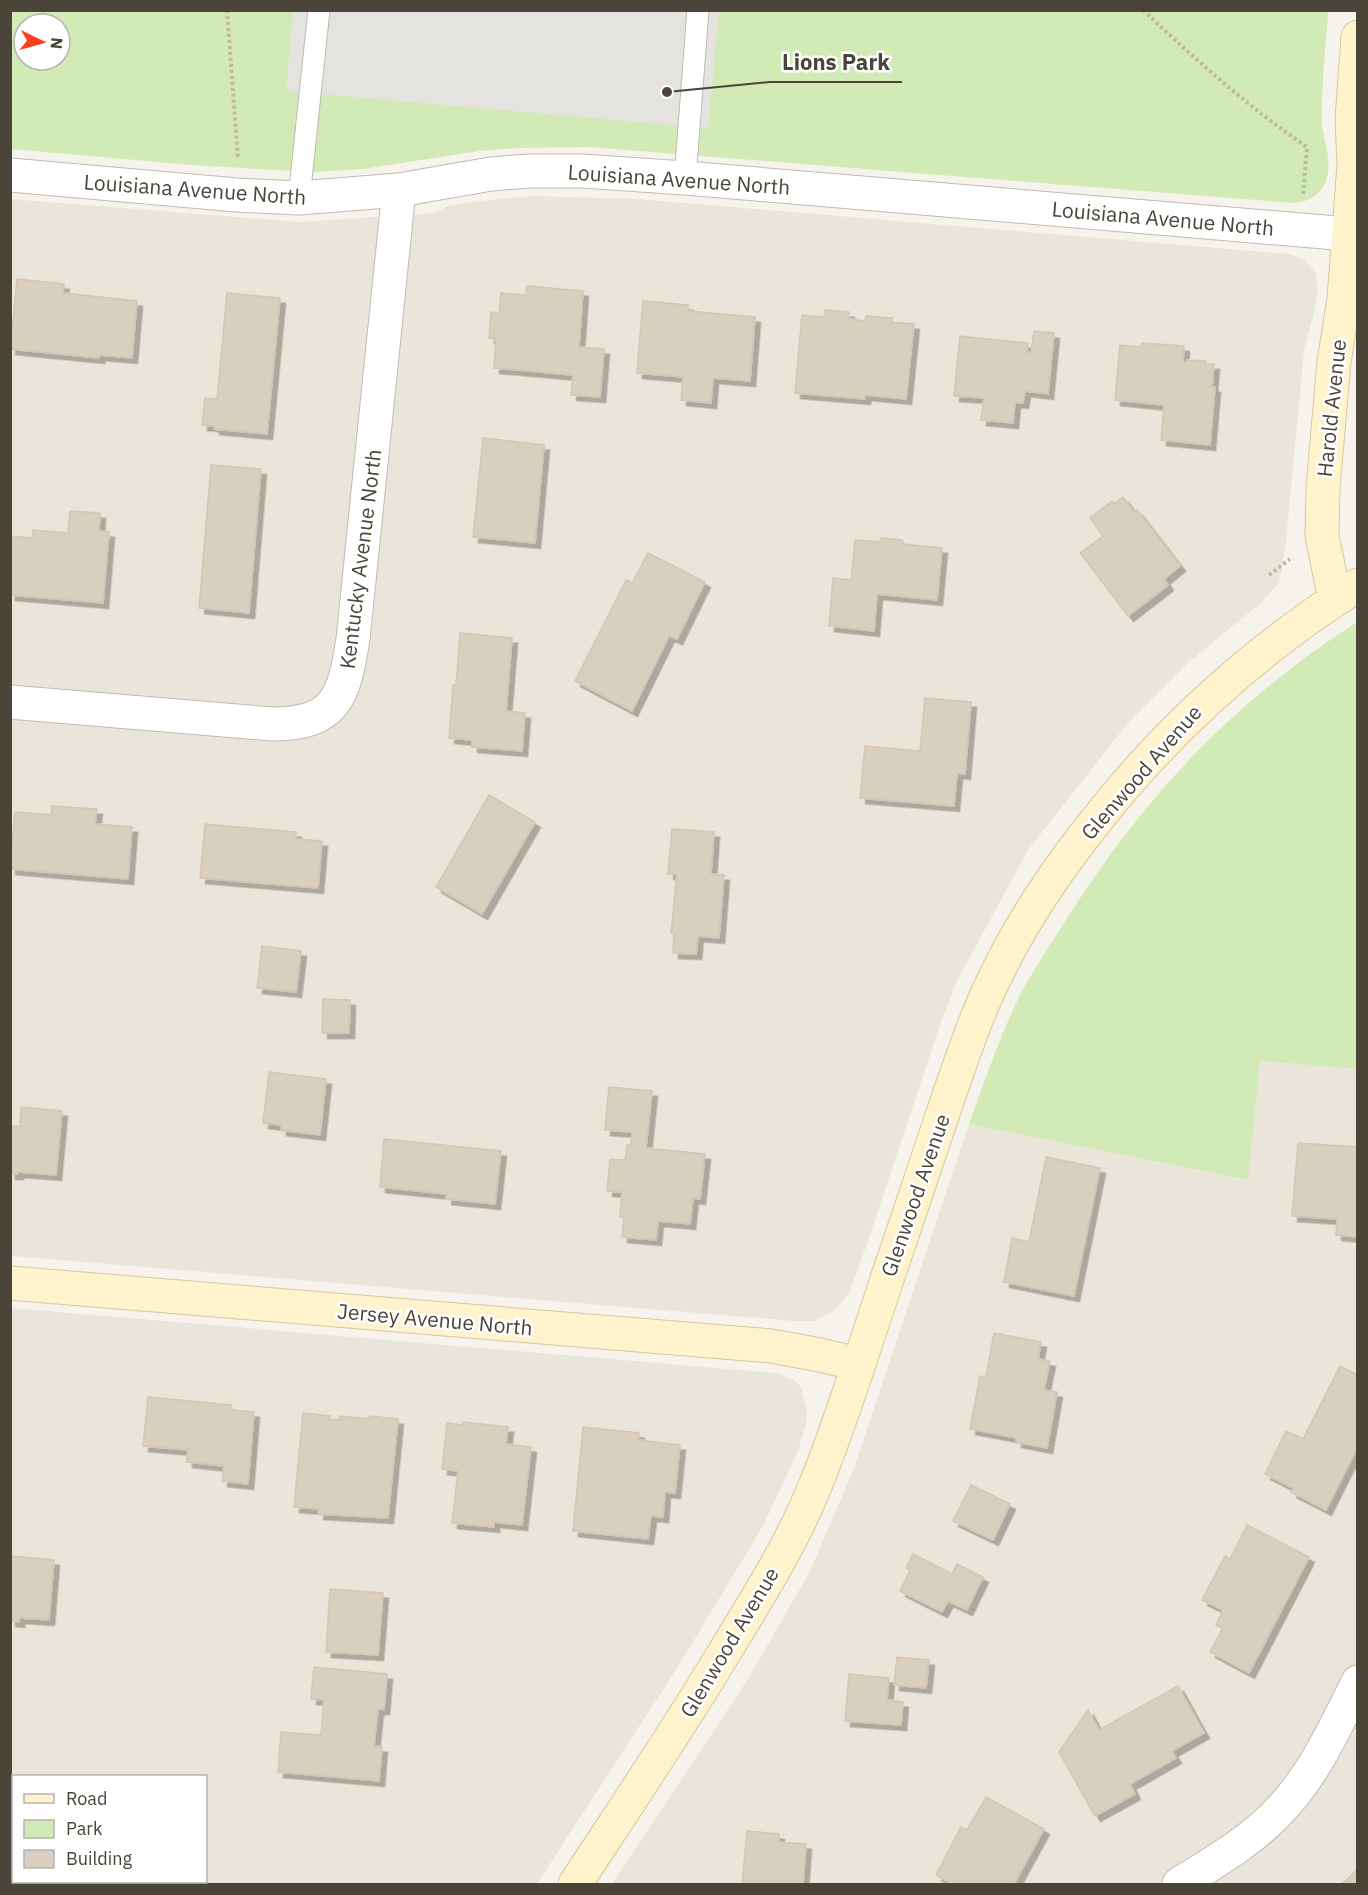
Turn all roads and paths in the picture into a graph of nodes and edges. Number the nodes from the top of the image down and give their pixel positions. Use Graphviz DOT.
graph roads {
  1 [pos="227,10"];
  2 [pos="319,10"];
  3 [pos="698,10"];
  4 [pos="1143,10"];
  5 [pos="1358,37"];
  6 [pos="1306,147"];
  7 [pos="10,175"];
  8 [pos="685,178"];
  9 [pos="399,190"];
  10 [pos="237,195"];
  11 [pos="298,198"];
  12 [pos="1348,234"];
  13 [pos="1346,592"];
  14 [pos="10,702"];
  15 [pos="10,1283"];
  16 [pos="858,1364"];
  17 [pos="1358,1682"];
  18 [pos="575,1884"];
  19 [pos="1179,1884"];
  1 -- 10 [label="path"];
  2 -- 11 [label="lane"];
  3 -- 8 [label="lane"];
  4 -- 6 [label="path"];
  5 -- 12 [label="street, Harold Avenue"];
  7 -- 10 [label="street, Louisiana Avenue North"];
  8 -- 9 [label="street, Louisiana Avenue North"];
  8 -- 12 [label="street, Louisiana Avenue North"];
  9 -- 11 [label="street, Louisiana Avenue North"];
  9 -- 14 [label="street, Kentucky Avenue North"];
  10 -- 11 [label="street, Louisiana Avenue North"];
  12 -- 13 [label="street, Harold Avenue"];
  13 -- 16 [label="street, Glenwood Avenue"];
  15 -- 16 [label="street, Jersey Avenue North"];
  16 -- 18 [label="street, Glenwood Avenue"];
  17 -- 19 [label="street"];
}
